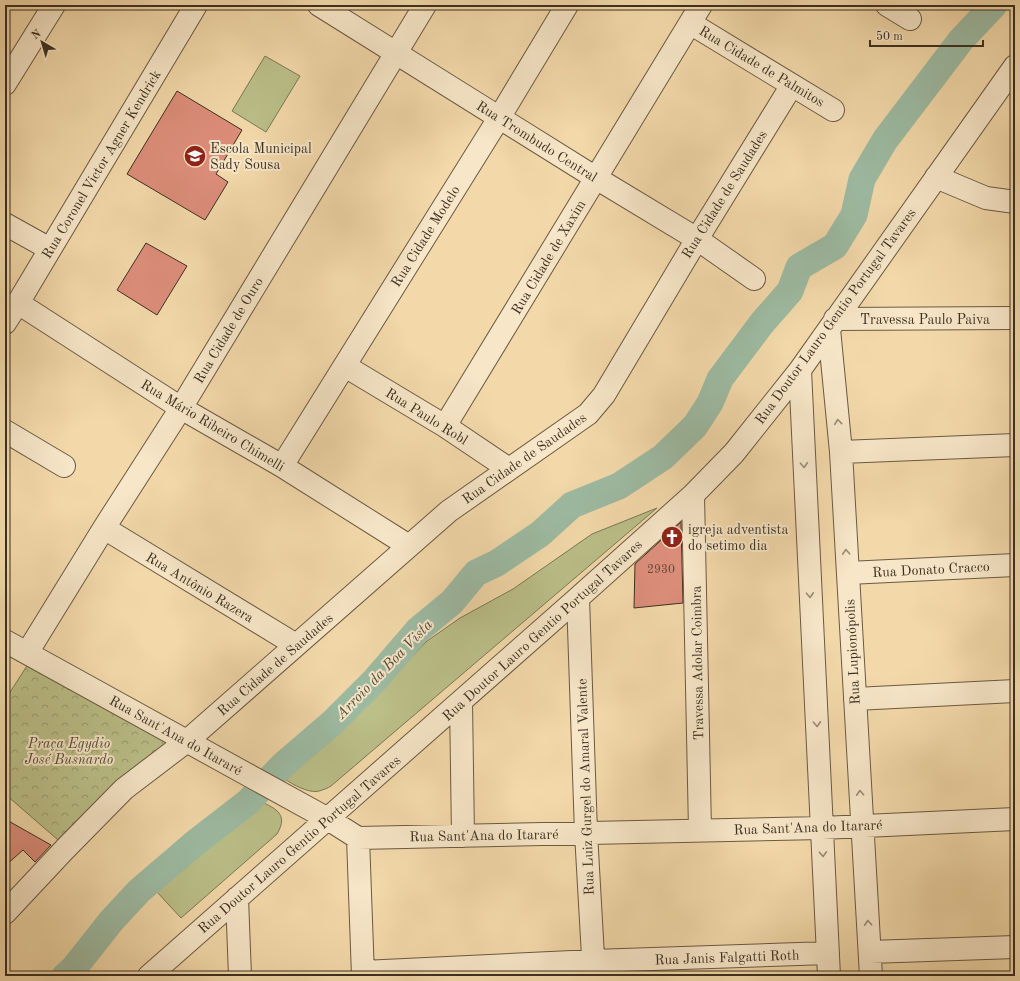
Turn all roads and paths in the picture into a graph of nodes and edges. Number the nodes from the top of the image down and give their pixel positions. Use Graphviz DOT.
graph roads {
  1 [pos="54,5"];
  2 [pos="196,5"];
  3 [pos="319,5"];
  4 [pos="425,5"];
  5 [pos="567,5"];
  6 [pos="887,5"];
  7 [pos="696,14"];
  8 [pos="910,19"];
  9 [pos="396,53"];
  10 [pos="1015,66"];
  11 [pos="5,84"];
  12 [pos="792,85"];
  13 [pos="833,110"];
  14 [pos="499,118"];
  15 [pos="936,177"];
  16 [pos="596,178"];
  17 [pos="1015,202"];
  18 [pos="5,224"];
  19 [pos="697,239"];
  20 [pos="50,249"];
  21 [pos="754,279"];
  22 [pos="18,303"];
  23 [pos="1015,318"];
  24 [pos="5,323"];
  25 [pos="832,324"];
  26 [pos="345,366"];
  27 [pos="800,370"];
  28 [pos="181,408"];
  29 [pos="445,426"];
  30 [pos="5,431"];
  31 [pos="1015,445"];
  32 [pos="840,452"];
  33 [pos="64,466"];
  34 [pos="282,466"];
  35 [pos="509,469"];
  36 [pos="693,495"];
  37 [pos="104,528"];
  38 [pos="409,546"];
  39 [pos="1015,565"];
  40 [pos="848,573"];
  41 [pos="578,598"];
  42 [pos="5,641"];
  43 [pos="296,645"];
  44 [pos="27,653"];
  45 [pos="1015,691"];
  46 [pos="855,699"];
  47 [pos="461,702"];
  48 [pos="187,741"];
  49 [pos="328,819"];
  50 [pos="1015,819"];
  51 [pos="862,826"];
  52 [pos="822,828"];
  53 [pos="700,830"];
  54 [pos="586,833"];
  55 [pos="463,836"];
  56 [pos="358,838"];
  57 [pos="237,898"];
  58 [pos="5,912"];
  59 [pos="1015,948"];
  60 [pos="870,952"];
  61 [pos="828,953"];
  62 [pos="593,968"];
  63 [pos="363,974"];
  64 [pos="149,976"];
  65 [pos="240,976"];
  66 [pos="829,976"];
  67 [pos="871,976"];
  1 -- 11 [label="street"];
  2 -- 20 [label="street, Rua Coronel Victor Agner Kendrick"];
  3 -- 9 [label="street, Rua Trombudo Central"];
  4 -- 9 [label="street, Rua Cidade de Ouro"];
  5 -- 14 [label="street, Rua Cidade Modelo"];
  6 -- 8 [label="street"];
  7 -- 12 [label="street, Rua Cidade de Palmitos"];
  7 -- 16 [label="street, Rua Cidade de Xaxim"];
  9 -- 14 [label="street, Rua Trombudo Central"];
  9 -- 28 [label="street, Rua Cidade de Ouro"];
  10 -- 15 [label="street, Rua Doutor Lauro Gentio Portugal Tavares"];
  12 -- 13 [label="street, Rua Cidade de Palmitos"];
  12 -- 19 [label="street, Rua Cidade de Saudades"];
  14 -- 16 [label="street, Rua Trombudo Central"];
  14 -- 26 [label="street, Rua Cidade Modelo"];
  15 -- 17 [label="street"];
  15 -- 25 [label="street, Rua Doutor Lauro Gentio Portugal Tavares"];
  16 -- 19 [label="street, Rua Trombudo Central"];
  16 -- 29 [label="street, Rua Cidade de Xaxim"];
  18 -- 20 [label="street"];
  19 -- 21 [label="street, Rua Trombudo Central"];
  19 -- 35 [label="street, Rua Cidade de Saudades"];
  20 -- 22 [label="street, Rua Coronel Victor Agner Kendrick"];
  22 -- 24 [label="street, Rua Coronel Victor Agner Kendrick"];
  22 -- 28 [label="street, Rua Mário Ribeiro Chimelli"];
  23 -- 25 [label="street, Travessa Paulo Paiva"];
  25 -- 27 [label="street, Rua Doutor Lauro Gentio Portugal Tavares"];
  32 -- 25 [label="street, Rua Lupionópolis, one-way"];
  26 -- 29 [label="street, Rua Paulo Robl"];
  26 -- 34 [label="street, Rua Cidade Modelo"];
  27 -- 36 [label="street, Rua Doutor Lauro Gentio Portugal Tavares"];
  27 -- 52 [label="street, one-way"];
  28 -- 34 [label="street, Rua Mário Ribeiro Chimelli"];
  28 -- 37 [label="street, Rua Cidade de Ouro"];
  29 -- 35 [label="street, Rua Paulo Robl"];
  30 -- 33 [label="street"];
  31 -- 32 [label="street"];
  40 -- 32 [label="street, Rua Lupionópolis, one-way"];
  34 -- 38 [label="street, Rua Mário Ribeiro Chimelli"];
  35 -- 38 [label="street, Rua Cidade de Saudades"];
  36 -- 41 [label="street, Rua Doutor Lauro Gentio Portugal Tavares"];
  36 -- 53 [label="street, Travessa Adolar Coimbra"];
  37 -- 43 [label="street, Rua Antônio Razera"];
  37 -- 44 [label="street, Rua Cidade de Ouro"];
  38 -- 43 [label="street, Rua Cidade de Saudades"];
  39 -- 40 [label="street, Rua Donato Cracco"];
  40 -- 46 [label="street, Rua Lupionópolis"];
  41 -- 47 [label="street, Rua Doutor Lauro Gentio Portugal Tavares"];
  41 -- 54 [label="street, Rua Luiz Gurgel do Amaral Valente"];
  42 -- 44 [label="street, Rua Sant'Ana do Itararé"];
  43 -- 48 [label="street, Rua Cidade de Saudades"];
  44 -- 48 [label="street, Rua Sant'Ana do Itararé"];
  45 -- 46 [label="street"];
  51 -- 46 [label="street, Rua Lupionópolis, one-way"];
  47 -- 49 [label="street, Rua Doutor Lauro Gentio Portugal Tavares"];
  47 -- 55 [label="street"];
  48 -- 49 [label="street, Rua Sant'Ana do Itararé"];
  48 -- 58 [label="street, Rua Cidade de Saudades"];
  49 -- 56 [label="street, Rua Sant'Ana do Itararé"];
  49 -- 57 [label="street, Rua Doutor Lauro Gentio Portugal Tavares"];
  50 -- 51 [label="street, Rua Sant'Ana do Itararé"];
  51 -- 52 [label="street, Rua Sant'Ana do Itararé"];
  60 -- 51 [label="street, Rua Lupionópolis, one-way"];
  52 -- 53 [label="street, Rua Sant'Ana do Itararé"];
  52 -- 61 [label="street, one-way"];
  53 -- 54 [label="street, Rua Sant'Ana do Itararé"];
  54 -- 55 [label="street, Rua Sant'Ana do Itararé"];
  54 -- 62 [label="street, Rua Luiz Gurgel do Amaral Valente"];
  55 -- 56 [label="street, Rua Sant'Ana do Itararé"];
  56 -- 63 [label="street"];
  57 -- 64 [label="street, Rua Doutor Lauro Gentio Portugal Tavares"];
  57 -- 65 [label="street"];
  59 -- 60 [label="street"];
  60 -- 67 [label="street, Rua Lupionópolis"];
  61 -- 62 [label="street, Rua Janis Falgatti Roth"];
  61 -- 66 [label="street"];
  62 -- 63 [label="street, Rua Janis Falgatti Roth"];
}
